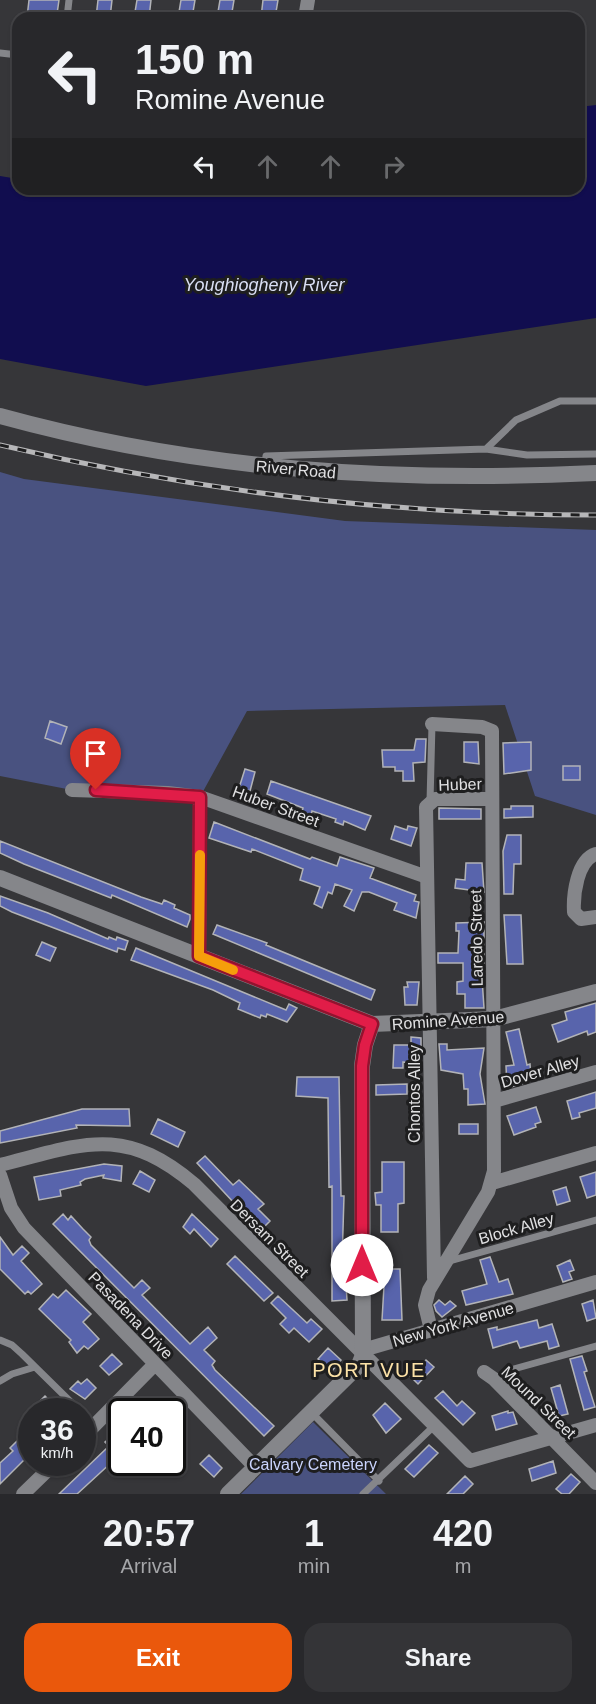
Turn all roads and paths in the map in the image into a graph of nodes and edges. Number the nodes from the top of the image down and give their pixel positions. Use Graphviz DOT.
graph roads {
  1 [pos="596,401"];
  2 [pos="0,416"];
  3 [pos="486,449"];
  4 [pos="596,454"];
  5 [pos="264,467"];
  6 [pos="596,473"];
  7 [pos="432,724"];
  8 [pos="72,789"];
  9 [pos="200,797"];
  10 [pos="492,799"];
  11 [pos="430,802"];
  12 [pos="596,854"];
  13 [pos="427,877"];
  14 [pos="0,878"];
  15 [pos="596,917"];
  16 [pos="199,956"];
  17 [pos="596,992"];
  18 [pos="494,1019"];
  19 [pos="430,1022"];
  20 [pos="372,1024"];
  21 [pos="596,1072"];
  22 [pos="494,1101"];
  23 [pos="596,1153"];
  24 [pos="0,1165"];
  25 [pos="0,1176"];
  26 [pos="492,1183"];
  27 [pos="596,1220"];
  28 [pos="444,1262"];
  29 [pos="434,1278"];
  30 [pos="596,1282"];
  31 [pos="431,1330"];
  32 [pos="0,1340"];
  33 [pos="596,1346"];
  34 [pos="363,1353"];
  35 [pos="155,1364"];
  36 [pos="35,1367"];
  37 [pos="484,1372"];
  38 [pos="0,1381"];
  39 [pos="500,1385"];
  40 [pos="67,1398"];
  41 [pos="311,1412"];
  42 [pos="96,1425"];
  43 [pos="596,1425"];
  44 [pos="434,1426"];
  45 [pos="552,1437"];
  46 [pos="255,1467"];
  47 [pos="41,1476"];
  48 [pos="379,1481"];
  49 [pos="596,1483"];
  50 [pos="22,1494"];
  51 [pos="228,1494"];
  52 [pos="363,1494"];
  1 -- 3 [label="lane"];
  2 -- 5 [label="street, River Road"];
  3 -- 4 [label="lane"];
  3 -- 5 [label="lane"];
  5 -- 6 [label="street, River Road"];
  7 -- 10 [label="street, Laredo Street"];
  7 -- 11 [label="lane"];
  8 -- 9 [label="street, Huber Street"];
  9 -- 13 [label="street, Huber Street"];
  9 -- 16 [label="street"];
  10 -- 11 [label="street, Huber"];
  10 -- 18 [label="street, Laredo Street"];
  11 -- 13 [label="street, Chontos Alley"];
  12 -- 15 [label="street"];
  13 -- 19 [label="street, Chontos Alley"];
  14 -- 16 [label="street, Romine Avenue"];
  16 -- 20 [label="street, Romine Avenue"];
  17 -- 18 [label="street, Romine Avenue"];
  18 -- 19 [label="street, Romine Avenue"];
  18 -- 22 [label="street, Laredo Street"];
  19 -- 20 [label="street, Romine Avenue"];
  19 -- 29 [label="street, Chontos Alley"];
  20 -- 34 [label="street"];
  21 -- 22 [label="street, Dover Alley"];
  22 -- 26 [label="street, Laredo Street"];
  23 -- 26 [label="street"];
  24 -- 34 [label="street, Dersam Street"];
  25 -- 35 [label="street, Pasadena Drive"];
  26 -- 28 [label="street, Laredo Street"];
  27 -- 28 [label="lane, Block Alley"];
  28 -- 29 [label="street, Laredo Street"];
  29 -- 31 [label="street, Laredo Street"];
  30 -- 31 [label="street, New York Avenue"];
  31 -- 34 [label="street, New York Avenue"];
  32 -- 36 [label="lane"];
  33 -- 39 [label="lane"];
  34 -- 41 [label="street"];
  34 -- 44 [label="street, Dersam Street"];
  35 -- 42 [label="street"];
  35 -- 46 [label="street, Pasadena Drive"];
  36 -- 38 [label="lane"];
  36 -- 40 [label="lane"];
  37 -- 39 [label="street, Mound Street"];
  39 -- 45 [label="street, Mound Street"];
  41 -- 46 [label="street"];
  41 -- 48 [label="lane"];
  43 -- 45 [label="street"];
  44 -- 45 [label="street, Dersam Street"];
  44 -- 48 [label="lane"];
  45 -- 49 [label="street, Mound Street"];
  46 -- 51 [label="street"];
  47 -- 50 [label="street"];
  48 -- 52 [label="lane"];
}
